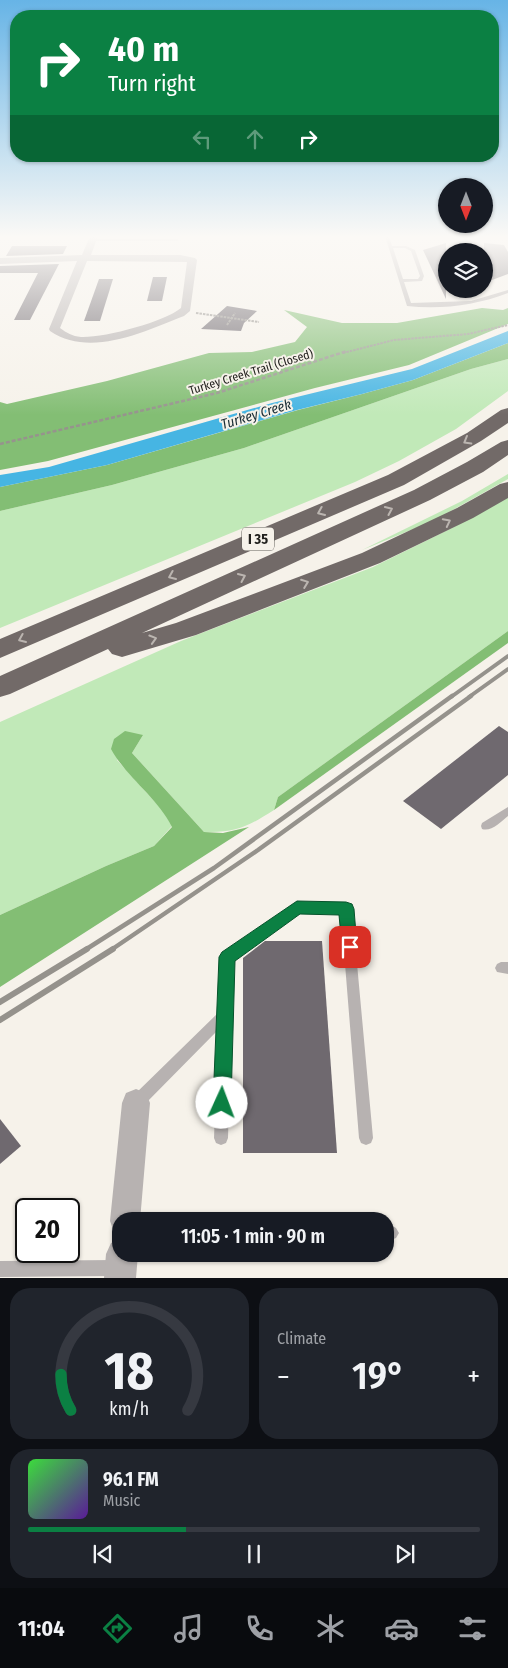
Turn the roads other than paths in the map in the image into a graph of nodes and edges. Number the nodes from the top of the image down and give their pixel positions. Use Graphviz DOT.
graph roads {
  1 [pos="68,296"];
  2 [pos="188,296"];
  3 [pos="406,296"];
  4 [pos="496,296"];
  5 [pos="508,414"];
  6 [pos="508,446"];
  7 [pos="508,489"];
  8 [pos="0,649"];
  9 [pos="11,682"];
  10 [pos="508,810"];
  11 [pos="486,826"];
  12 [pos="225,1014"];
  13 [pos="136,1103"];
  14 [pos="221,1138"];
  15 [pos="366,1138"];
  16 [pos="126,1212"];
  17 [pos="121,1266"];
  18 [pos="0,1269"];
  1 -- 2 [label="street"];
  3 -- 4 [label="lane"];
  5 -- 8 [label="highway, I 35, one-way"];
  9 -- 6 [label="highway, I 35, one-way"];
  9 -- 7 [label="highway, one-way"];
  10 -- 11 [label="lane"];
  12 -- 13 [label="lane"];
  12 -- 14 [label="lane"];
  12 -- 15 [label="lane"];
  13 -- 16 [label="street"];
  17 -- 18 [label="lane"];
}
